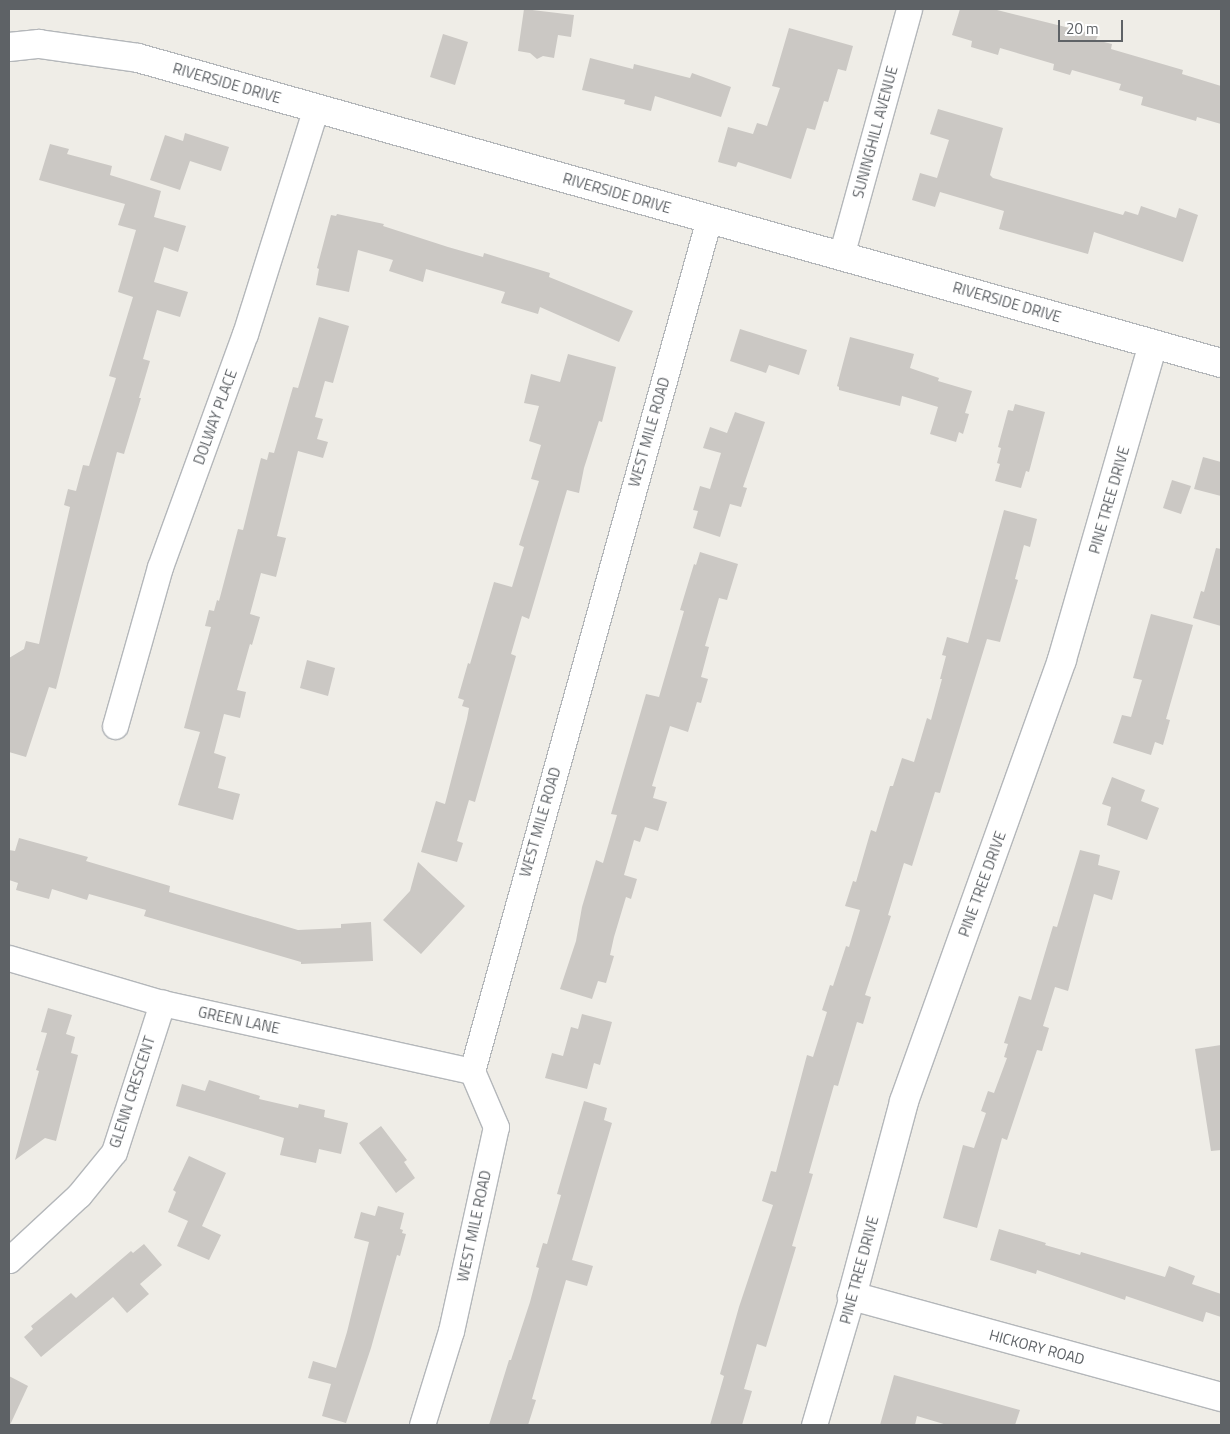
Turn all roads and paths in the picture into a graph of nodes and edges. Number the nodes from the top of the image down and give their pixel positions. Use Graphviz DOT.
graph roads {
  1 [pos="909,9"];
  2 [pos="9,47"];
  3 [pos="316,108"];
  4 [pos="709,219"];
  5 [pos="841,256"];
  6 [pos="1154,344"];
  7 [pos="1221,363"];
  8 [pos="115,726"];
  9 [pos="9,958"];
  10 [pos="162,1003"];
  11 [pos="472,1071"];
  12 [pos="9,1260"];
  13 [pos="852,1296"];
  14 [pos="1221,1397"];
  15 [pos="422,1425"];
  16 [pos="814,1425"];
  1 -- 5 [label="street, SUNINGHILL AVENUE"];
  2 -- 3 [label="street, RIVERSIDE DRIVE"];
  3 -- 4 [label="street, RIVERSIDE DRIVE"];
  3 -- 8 [label="street, DOLWAY PLACE"];
  4 -- 5 [label="street, RIVERSIDE DRIVE"];
  4 -- 11 [label="street, WEST MILE ROAD"];
  5 -- 6 [label="street, RIVERSIDE DRIVE"];
  6 -- 7 [label="street, RIVERSIDE DRIVE"];
  6 -- 13 [label="street, PINE TREE DRIVE"];
  9 -- 10 [label="street, GREEN LANE"];
  10 -- 11 [label="street, GREEN LANE"];
  10 -- 12 [label="street, GLENN CRESCENT"];
  11 -- 15 [label="street, WEST MILE ROAD"];
  13 -- 14 [label="street, HICKORY ROAD"];
  13 -- 16 [label="street, PINE TREE DRIVE"];
}
